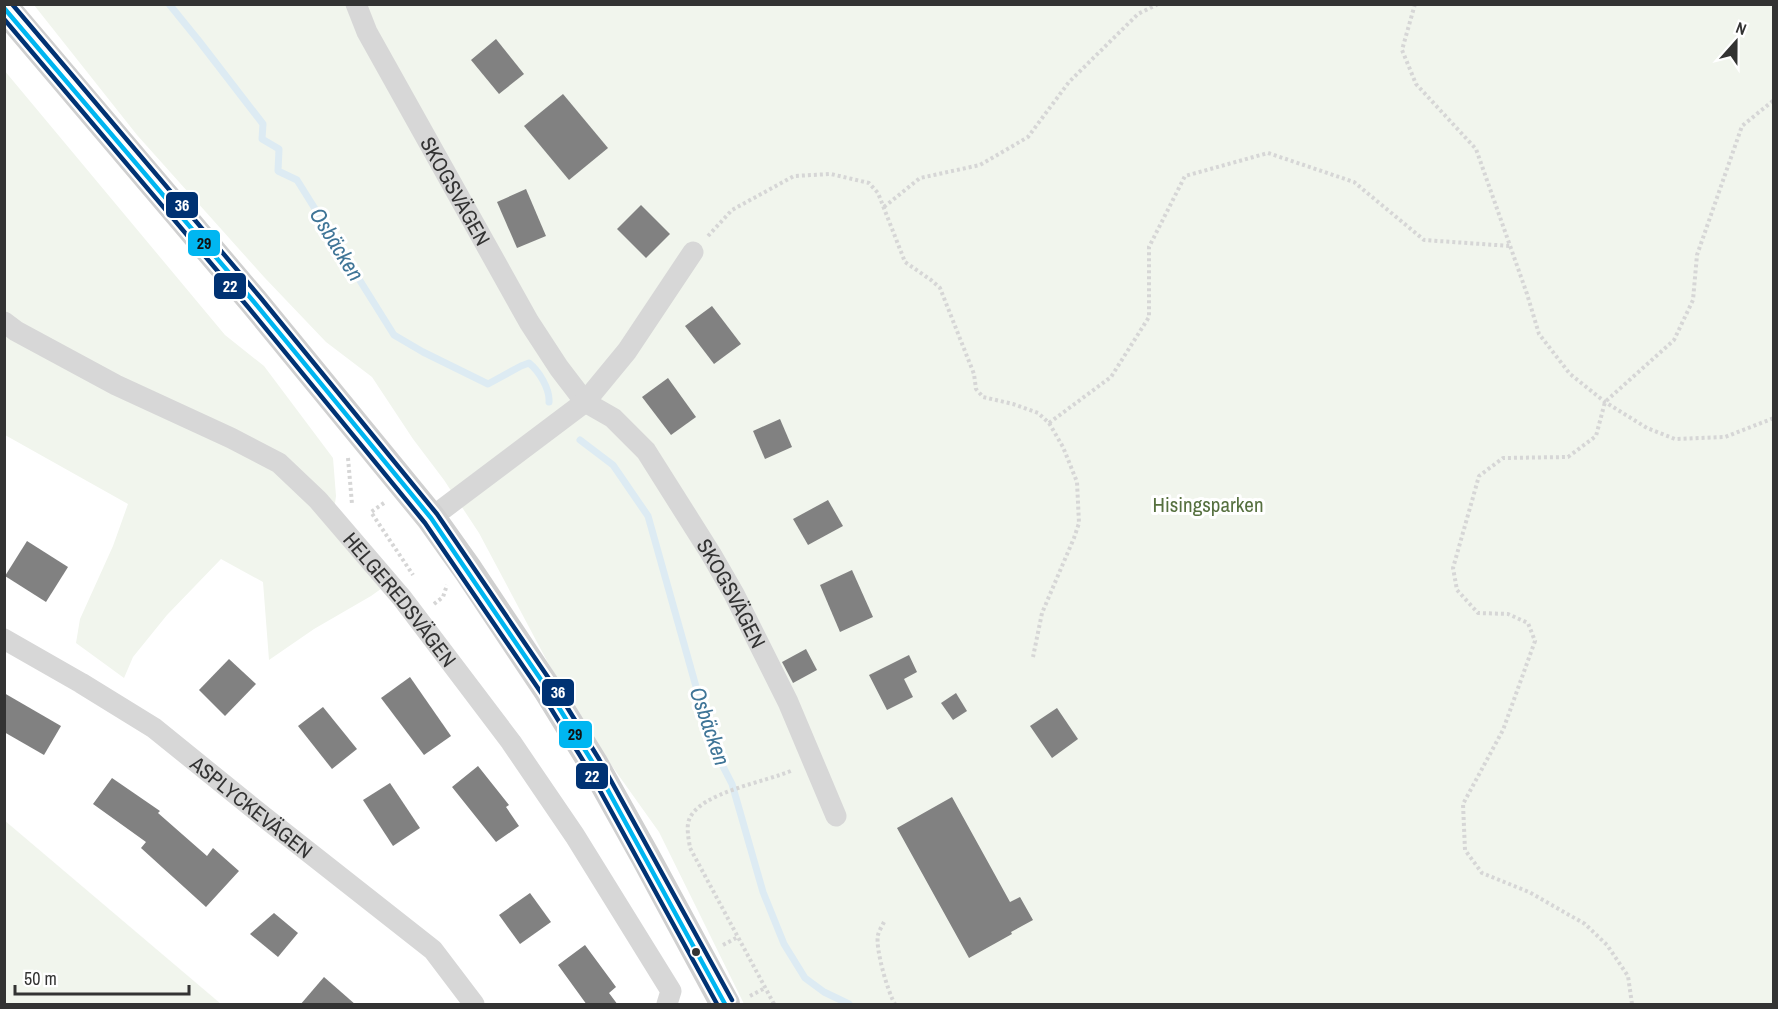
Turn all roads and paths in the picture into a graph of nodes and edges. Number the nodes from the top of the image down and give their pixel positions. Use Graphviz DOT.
graph roads {
  1 [pos="356,4"];
  2 [pos="1158,4"];
  3 [pos="1415,4"];
  4 [pos="4,7"];
  5 [pos="1773,100"];
  6 [pos="884,207"];
  7 [pos="1510,246"];
  8 [pos="693,252"];
  9 [pos="4,322"];
  10 [pos="585,402"];
  11 [pos="1605,402"];
  12 [pos="1773,418"];
  13 [pos="1048,423"];
  14 [pos="355,460"];
  15 [pos="388,500"];
  16 [pos="431,518"];
  17 [pos="356,544"];
  18 [pos="441,575"];
  19 [pos="454,594"];
  20 [pos="402,598"];
  21 [pos="4,639"];
  22 [pos="1033,657"];
  23 [pos="812,761"];
  24 [pos="836,816"];
  25 [pos="884,922"];
  26 [pos="738,936"];
  27 [pos="721,946"];
  28 [pos="765,988"];
  29 [pos="736,1001"];
  30 [pos="474,1005"];
  31 [pos="667,1005"];
  32 [pos="774,1005"];
  33 [pos="895,1005"];
  34 [pos="1632,1005"];
  1 -- 10 [label="street, SKOGSVÄGEN"];
  2 -- 6 [label="path"];
  3 -- 7 [label="path"];
  4 -- 16 [label="street"];
  5 -- 11 [label="path"];
  6 -- 8 [label="path"];
  6 -- 13 [label="path"];
  7 -- 11 [label="path"];
  7 -- 13 [label="path"];
  8 -- 10 [label="street"];
  9 -- 17 [label="street, HELGEREDSVÄGEN"];
  10 -- 16 [label="street"];
  10 -- 23 [label="street, SKOGSVÄGEN"];
  11 -- 12 [label="path"];
  11 -- 34 [label="path"];
  13 -- 22 [label="path"];
  14 -- 17 [label="path"];
  15 -- 20 [label="path"];
  16 -- 29 [label="street"];
  17 -- 20 [label="street, HELGEREDSVÄGEN"];
  18 -- 19 [label="path"];
  20 -- 31 [label="street, HELGEREDSVÄGEN"];
  21 -- 30 [label="street, ASPLYCKEVÄGEN"];
  23 -- 24 [label="street, SKOGSVÄGEN"];
  23 -- 26 [label="path"];
  25 -- 33 [label="path"];
  26 -- 27 [label="path"];
  26 -- 28 [label="path"];
  28 -- 29 [label="path"];
  28 -- 32 [label="path"];
}
